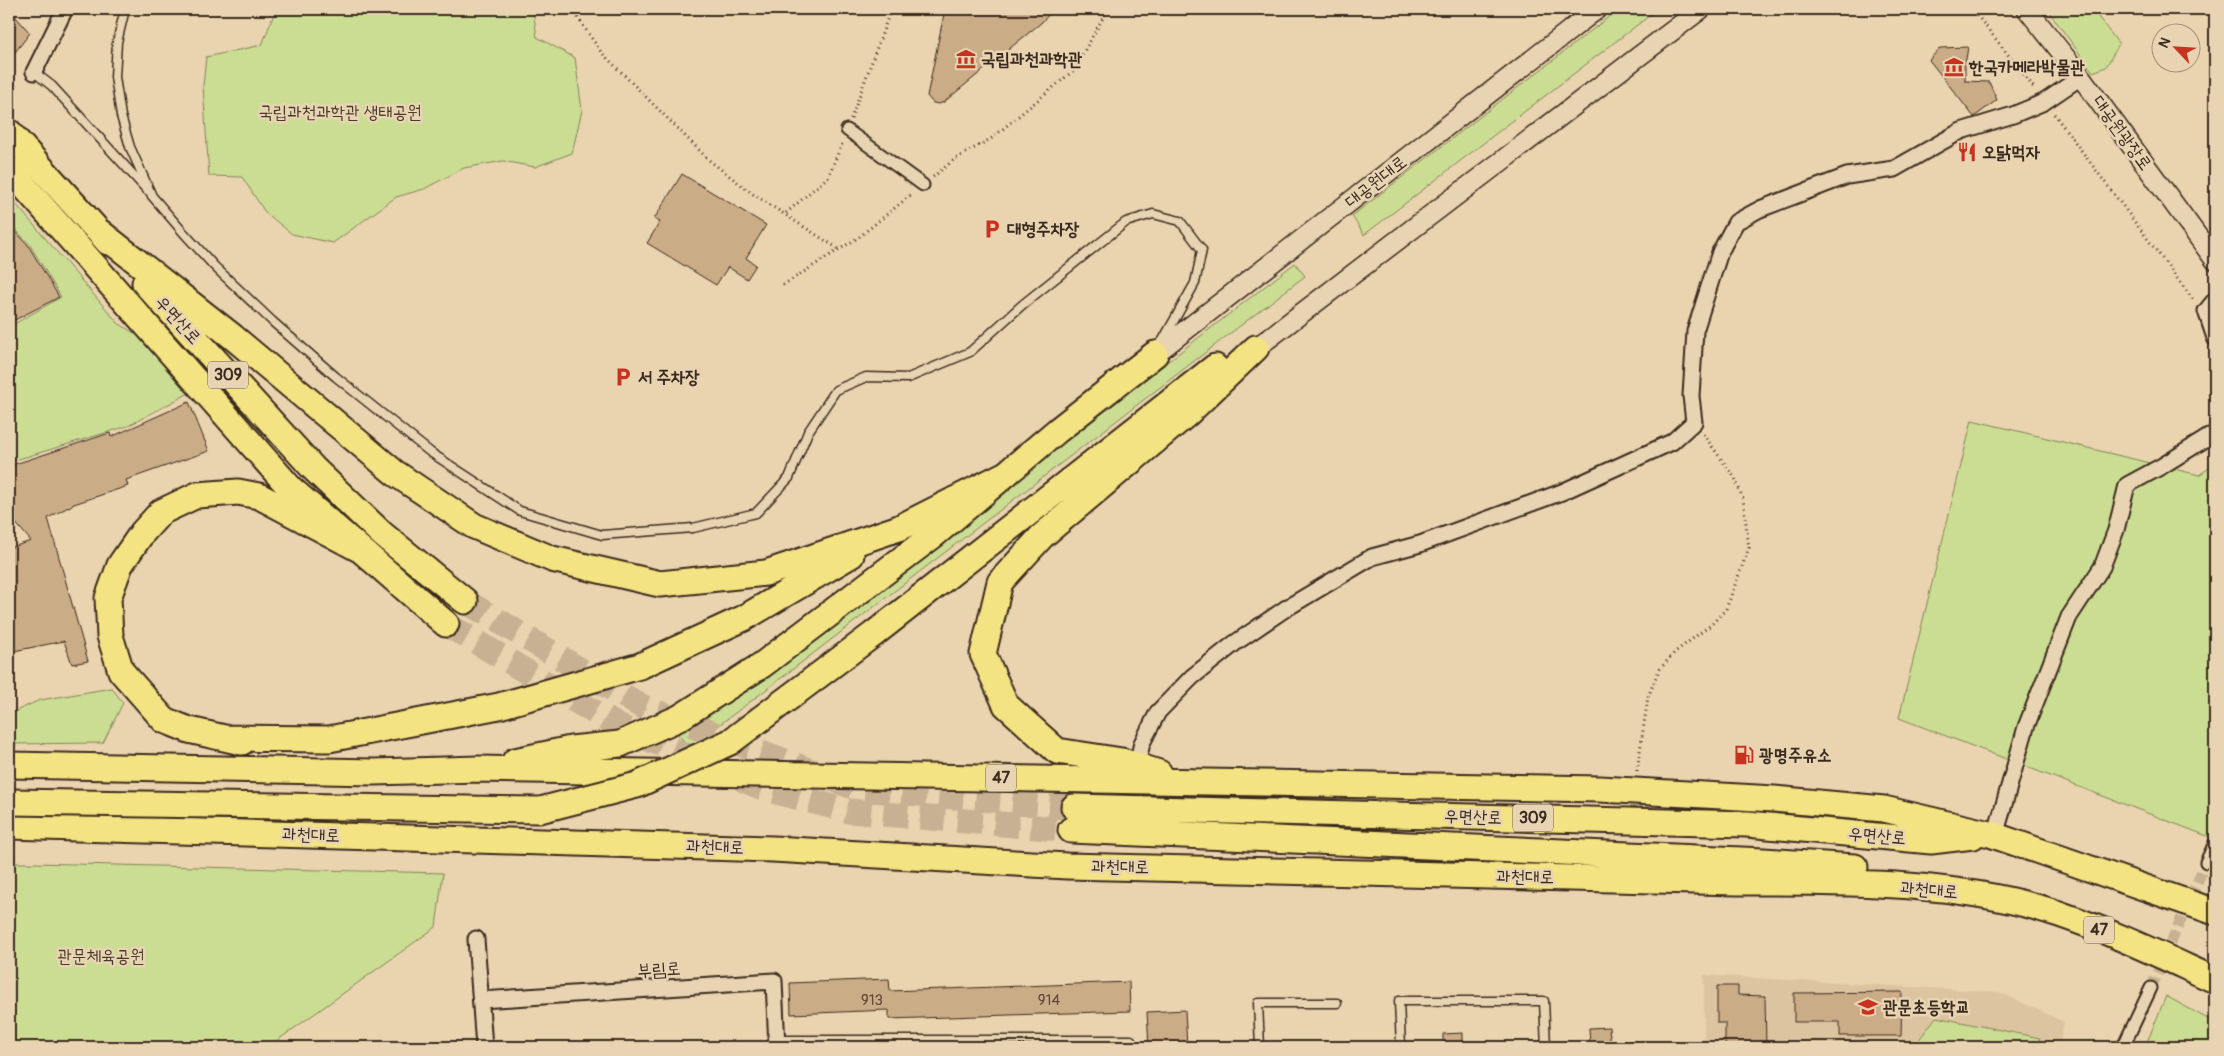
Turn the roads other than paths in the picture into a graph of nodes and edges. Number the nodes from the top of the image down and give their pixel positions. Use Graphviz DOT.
graph roads {
  1 [pos="64,9"];
  2 [pos="125,9"];
  3 [pos="1597,9"];
  4 [pos="1701,9"];
  5 [pos="2027,9"];
  6 [pos="34,72"];
  7 [pos="2081,77"];
  8 [pos="847,130"];
  9 [pos="9,132"];
  10 [pos="9,169"];
  11 [pos="923,185"];
  12 [pos="152,196"];
  13 [pos="97,230"];
  14 [pos="2215,260"];
  15 [pos="2215,300"];
  16 [pos="2213,332"];
  17 [pos="1256,348"];
  18 [pos="1155,354"];
  19 [pos="2215,433"];
  20 [pos="1006,474"];
  21 [pos="899,528"];
  22 [pos="359,550"];
  23 [pos="465,601"];
  24 [pos="446,624"];
  25 [pos="225,738"];
  26 [pos="9,765"];
  27 [pos="1137,765"];
  28 [pos="479,769"];
  29 [pos="374,772"];
  30 [pos="1183,781"];
  31 [pos="9,802"];
  32 [pos="9,826"];
  33 [pos="1993,835"];
  34 [pos="2215,843"];
  35 [pos="2206,862"];
  36 [pos="1979,894"];
  37 [pos="2215,912"];
  38 [pos="476,939"];
  39 [pos="2215,980"];
  40 [pos="2151,988"];
  41 [pos="481,1000"];
  42 [pos="1337,1003"];
  43 [pos="777,1044"];
  44 [pos="850,1044"];
  45 [pos="1052,1044"];
  46 [pos="484,1047"];
  47 [pos="1131,1047"];
  48 [pos="1260,1047"];
  49 [pos="1401,1047"];
  50 [pos="1546,1047"];
  51 [pos="2123,1047"];
  1 -- 6 [label="street"];
  2 -- 12 [label="lane"];
  3 -- 18 [label="street, 대공원대로"];
  4 -- 17 [label="street"];
  5 -- 7 [label="street, 대공원광장로"];
  6 -- 12 [label="lane"];
  7 -- 14 [label="street, 대공원광장로"];
  7 -- 27 [label="street"];
  8 -- 11 [label="street"];
  9 -- 13 [label="highway, 우면산로 / 309"];
  10 -- 22 [label="highway, 우면산로 / 309"];
  12 -- 18 [label="lane"];
  13 -- 21 [label="highway"];
  13 -- 23 [label="highway, 우면산로 / 309"];
  15 -- 16 [label="street"];
  17 -- 27 [label="highway"];
  17 -- 31 [label="highway, bridge"];
  18 -- 20 [label="highway"];
  19 -- 33 [label="street"];
  20 -- 21 [label="highway"];
  20 -- 28 [label="highway"];
  21 -- 25 [label="highway"];
  22 -- 24 [label="highway, 우면산로 / 309"];
  22 -- 25 [label="highway"];
  25 -- 29 [label="highway"];
  26 -- 29 [label="highway, 47"];
  27 -- 30 [label="highway"];
  28 -- 29 [label="highway, 47"];
  28 -- 30 [label="highway, 47"];
  30 -- 33 [label="highway, 47"];
  32 -- 36 [label="highway, 과천대로 / 47"];
  33 -- 36 [label="highway, 우면산로 / 309"];
  33 -- 37 [label="highway, 47"];
  34 -- 35 [label="street"];
  36 -- 39 [label="highway, 과천대로 / 47"];
  38 -- 41 [label="street"];
  40 -- 51 [label="street"];
  41 -- 43 [label="street, 부림로"];
  41 -- 46 [label="street"];
  42 -- 48 [label="lane"];
  43 -- 44 [label="lane"];
  44 -- 45 [label="lane"];
  45 -- 47 [label="lane"];
  49 -- 50 [label="lane"];
}
